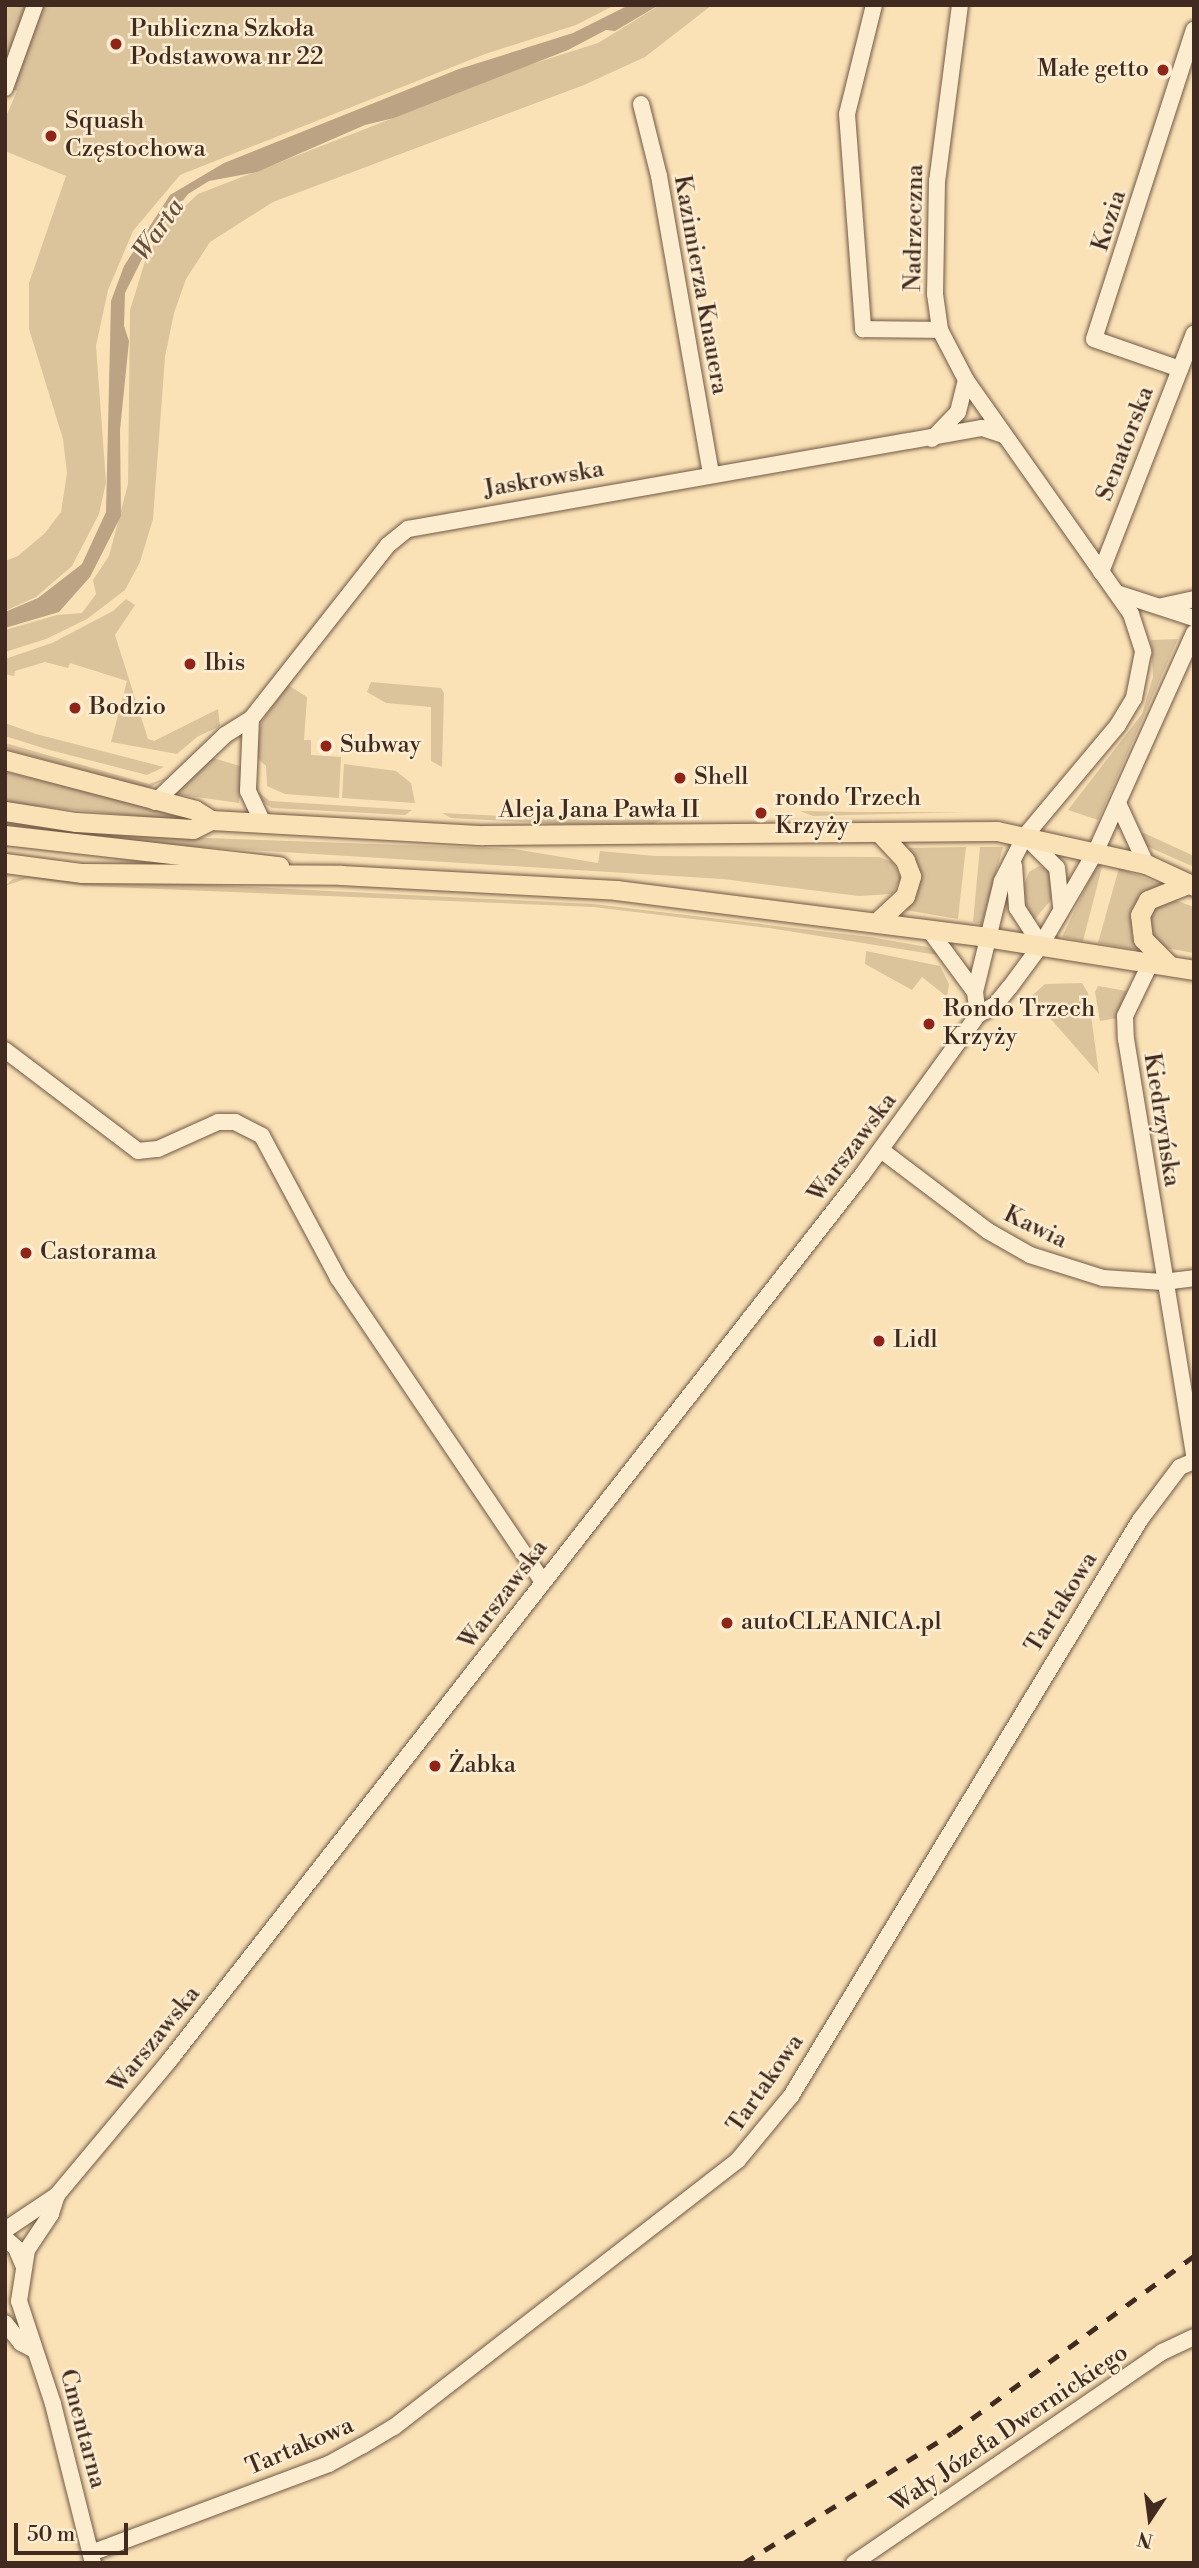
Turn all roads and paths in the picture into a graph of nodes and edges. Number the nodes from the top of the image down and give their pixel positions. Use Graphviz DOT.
graph roads {
  1 [pos="35,5"];
  2 [pos="874,5"];
  3 [pos="960,5"];
  4 [pos="1194,30"];
  5 [pos="5,88"];
  6 [pos="641,104"];
  7 [pos="940,330"];
  8 [pos="1194,334"];
  9 [pos="1180,369"];
  10 [pos="966,380"];
  11 [pos="1004,435"];
  12 [pos="932,439"];
  13 [pos="711,474"];
  14 [pos="1101,572"];
  15 [pos="1117,593"];
  16 [pos="1194,599"];
  17 [pos="1160,607"];
  18 [pos="1194,618"];
  19 [pos="1194,633"];
  20 [pos="251,719"];
  21 [pos="5,760"];
  22 [pos="155,802"];
  23 [pos="1118,803"];
  24 [pos="5,810"];
  25 [pos="211,820"];
  26 [pos="263,823"];
  27 [pos="880,833"];
  28 [pos="5,835"];
  29 [pos="1025,836"];
  30 [pos="1096,851"];
  31 [pos="1015,856"];
  32 [pos="5,863"];
  33 [pos="1146,864"];
  34 [pos="38,868"];
  35 [pos="341,875"];
  36 [pos="5,877"];
  37 [pos="1191,885"];
  38 [pos="1060,912"];
  39 [pos="877,922"];
  40 [pos="930,931"];
  41 [pos="986,937"];
  42 [pos="1041,945"];
  43 [pos="1160,964"];
  44 [pos="1194,970"];
  45 [pos="975,992"];
  46 [pos="978,1015"];
  47 [pos="5,1050"];
  48 [pos="881,1150"];
  49 [pos="1194,1278"];
  50 [pos="1163,1282"];
  51 [pos="1194,1455"];
  52 [pos="1194,1461"];
  53 [pos="542,1580"];
  54 [pos="57,2195"];
  55 [pos="5,2230"];
  56 [pos="5,2238"];
  57 [pos="24,2267"];
  58 [pos="21,2287"];
  59 [pos="5,2306"];
  60 [pos="5,2323"];
  61 [pos="1194,2337"];
  62 [pos="34,2350"];
  63 [pos="92,2558"];
  64 [pos="854,2563"];
  1 -- 5 [label="street"];
  2 -- 7 [label="street"];
  3 -- 7 [label="street, Nadrzeczna"];
  4 -- 9 [label="street, Kozia"];
  6 -- 13 [label="street, Kazimierza Knauera"];
  7 -- 10 [label="street, Nadrzeczna"];
  8 -- 9 [label="street, Senatorska"];
  9 -- 14 [label="street, Senatorska"];
  10 -- 11 [label="street, Nadrzeczna"];
  10 -- 12 [label="street"];
  11 -- 12 [label="street, Jaskrowska"];
  11 -- 14 [label="street, Nadrzeczna"];
  12 -- 13 [label="street, Jaskrowska"];
  13 -- 20 [label="street, Jaskrowska"];
  14 -- 15 [label="street, Nadrzeczna"];
  15 -- 17 [label="street"];
  15 -- 29 [label="street, Nadrzeczna"];
  16 -- 17 [label="street"];
  17 -- 18 [label="street"];
  19 -- 23 [label="street, Warszawska"];
  20 -- 22 [label="street, Jaskrowska"];
  20 -- 26 [label="street"];
  21 -- 22 [label="main road, Aleja Jana Pawła II"];
  22 -- 25 [label="main road, Aleja Jana Pawła II"];
  23 -- 30 [label="street, Warszawska"];
  23 -- 33 [label="street"];
  24 -- 25 [label="main road"];
  25 -- 26 [label="main road, Aleja Jana Pawła II"];
  26 -- 27 [label="main road, Aleja Jana Pawła II"];
  27 -- 29 [label="main road, Aleja Jana Pawła II"];
  27 -- 39 [label="main road"];
  28 -- 35 [label="main road"];
  29 -- 30 [label="main road, Aleja Jana Pawła II"];
  29 -- 31 [label="street"];
  29 -- 38 [label="street"];
  30 -- 33 [label="main road, Aleja Jana Pawła II"];
  30 -- 38 [label="street, Warszawska"];
  31 -- 41 [label="street"];
  31 -- 42 [label="street"];
  32 -- 34 [label="main road"];
  33 -- 37 [label="main road, Aleja Jana Pawła II"];
  34 -- 35 [label="main road"];
  34 -- 36 [label="street"];
  35 -- 39 [label="main road"];
  37 -- 43 [label="main road"];
  38 -- 42 [label="street, Warszawska"];
  39 -- 40 [label="main road"];
  40 -- 41 [label="main road"];
  40 -- 45 [label="street"];
  41 -- 42 [label="main road"];
  41 -- 45 [label="street"];
  42 -- 43 [label="main road"];
  42 -- 46 [label="street, Warszawska"];
  43 -- 44 [label="main road"];
  43 -- 50 [label="street, Kiedrzyńska"];
  45 -- 46 [label="street"];
  46 -- 48 [label="street, Warszawska"];
  47 -- 53 [label="street"];
  48 -- 50 [label="street, Kawia"];
  48 -- 53 [label="street, Warszawska"];
  49 -- 50 [label="street, Kawia"];
  50 -- 51 [label="street, Kiedrzyńska"];
  52 -- 63 [label="street, Tartakowa"];
  53 -- 54 [label="street, Warszawska"];
  54 -- 55 [label="street, Warszawska"];
  54 -- 57 [label="street, Warszawska"];
  56 -- 57 [label="street"];
  57 -- 58 [label="street, Cmentarna"];
  58 -- 59 [label="street"];
  58 -- 62 [label="street, Cmentarna"];
  60 -- 62 [label="street, Cmentarna"];
  61 -- 64 [label="street, Wały Józefa Dwernickiego"];
  62 -- 63 [label="street, Cmentarna"];
}
